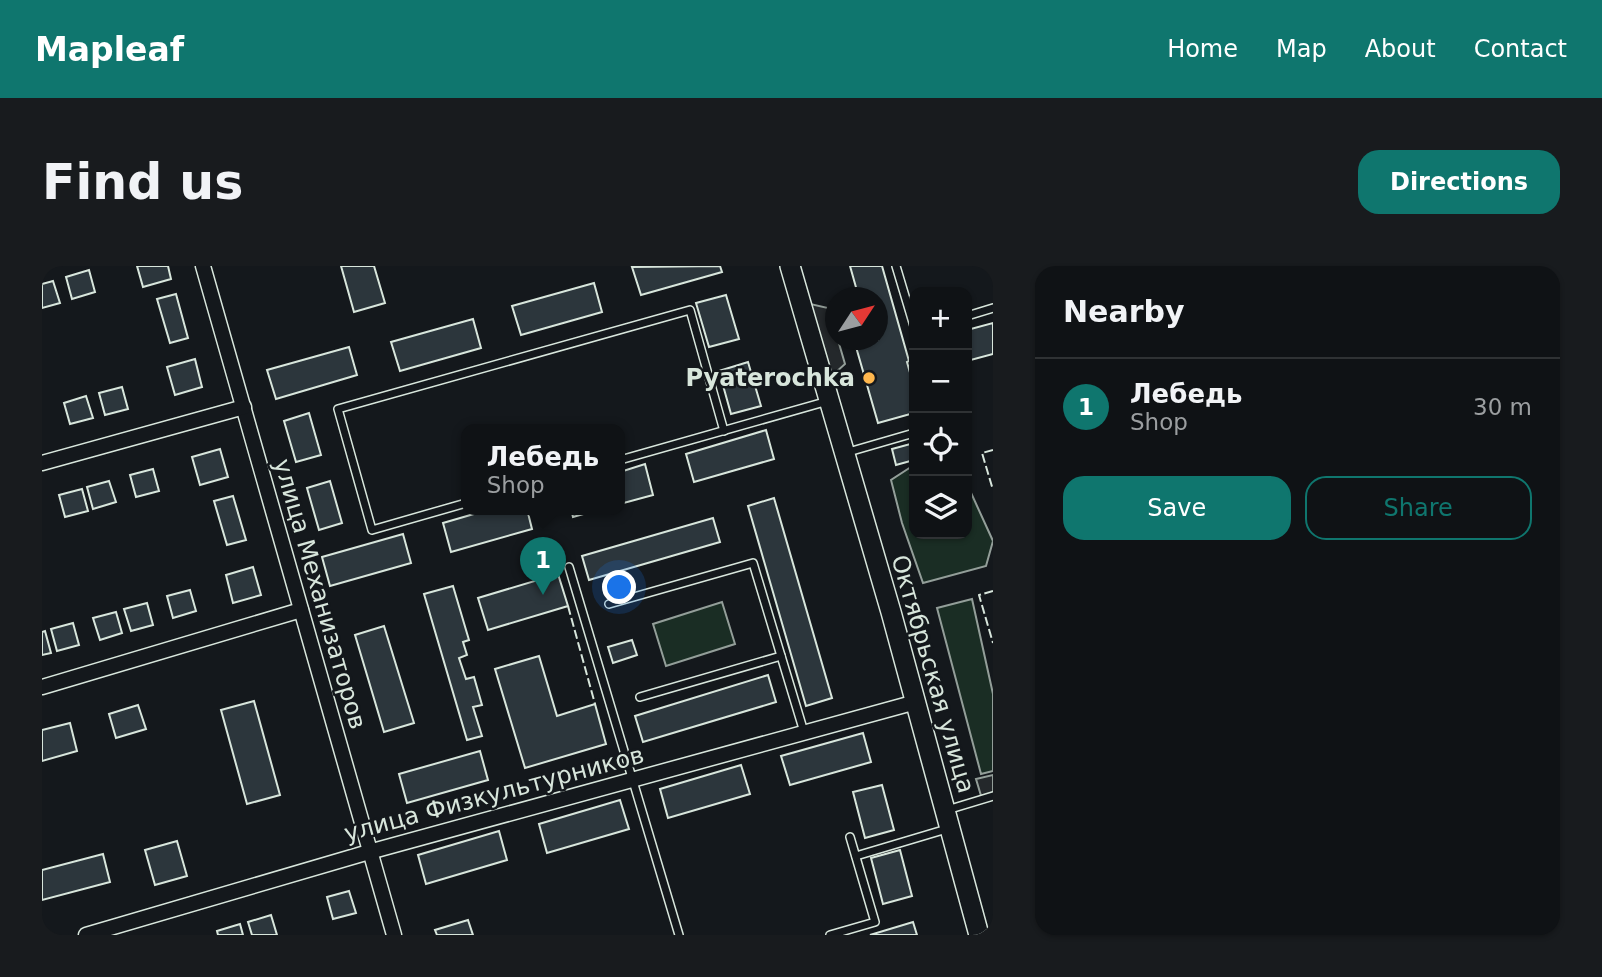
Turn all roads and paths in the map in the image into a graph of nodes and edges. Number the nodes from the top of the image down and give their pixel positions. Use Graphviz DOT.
graph roads {
  1 [pos="203,266"];
  2 [pos="790,266"];
  3 [pos="896,266"];
  4 [pos="909,309"];
  5 [pos="993,309"];
  6 [pos="972,315"];
  7 [pos="829,401"];
  8 [pos="244,407"];
  9 [pos="724,431"];
  10 [pos="909,434"];
  11 [pos="844,454"];
  12 [pos="625,459"];
  13 [pos="42,463"];
  14 [pos="461,504"];
  15 [pos="569,567"];
  16 [pos="609,604"];
  17 [pos="301,610"];
  18 [pos="781,656"];
  19 [pos="42,687"];
  20 [pos="640,697"];
  21 [pos="916,702"];
  22 [pos="804,733"];
  23 [pos="633,780"];
  24 [pos="993,796"];
  25 [pos="948,819"];
  26 [pos="850,837"];
  27 [pos="369,852"];
  28 [pos="856,856"];
  29 [pos="86,935"];
  30 [pos="394,935"];
  31 [pos="679,935"];
  32 [pos="830,935"];
  33 [pos="979,935"];
  1 -- 8 [label="street, улица Механизаторов"];
  2 -- 7 [label="main road, Октябрьская улица"];
  3 -- 4 [label="lane"];
  5 -- 6 [label="lane"];
  7 -- 9 [label="lane"];
  7 -- 11 [label="main road, Октябрьская улица"];
  8 -- 13 [label="street"];
  8 -- 17 [label="street, улица Механизаторов"];
  9 -- 12 [label="lane"];
  9 -- 14 [label="lane"];
  10 -- 11 [label="lane"];
  11 -- 21 [label="main road, Октябрьская улица"];
  15 -- 23 [label="lane"];
  16 -- 18 [label="lane"];
  17 -- 19 [label="street"];
  17 -- 27 [label="street, улица Механизаторов"];
  18 -- 20 [label="lane"];
  18 -- 22 [label="lane"];
  21 -- 22 [label="street, улица Физкультурников"];
  21 -- 25 [label="main road, Октябрьская улица"];
  22 -- 23 [label="street, улица Физкультурников"];
  23 -- 27 [label="street, улица Физкультурников"];
  23 -- 31 [label="lane"];
  24 -- 25 [label="lane"];
  25 -- 28 [label="lane"];
  25 -- 33 [label="main road, Октябрьская улица"];
  26 -- 28 [label="lane"];
  27 -- 29 [label="street, улица Физкультурников"];
  27 -- 30 [label="street, улица Механизаторов"];
  28 -- 32 [label="lane"];
}
